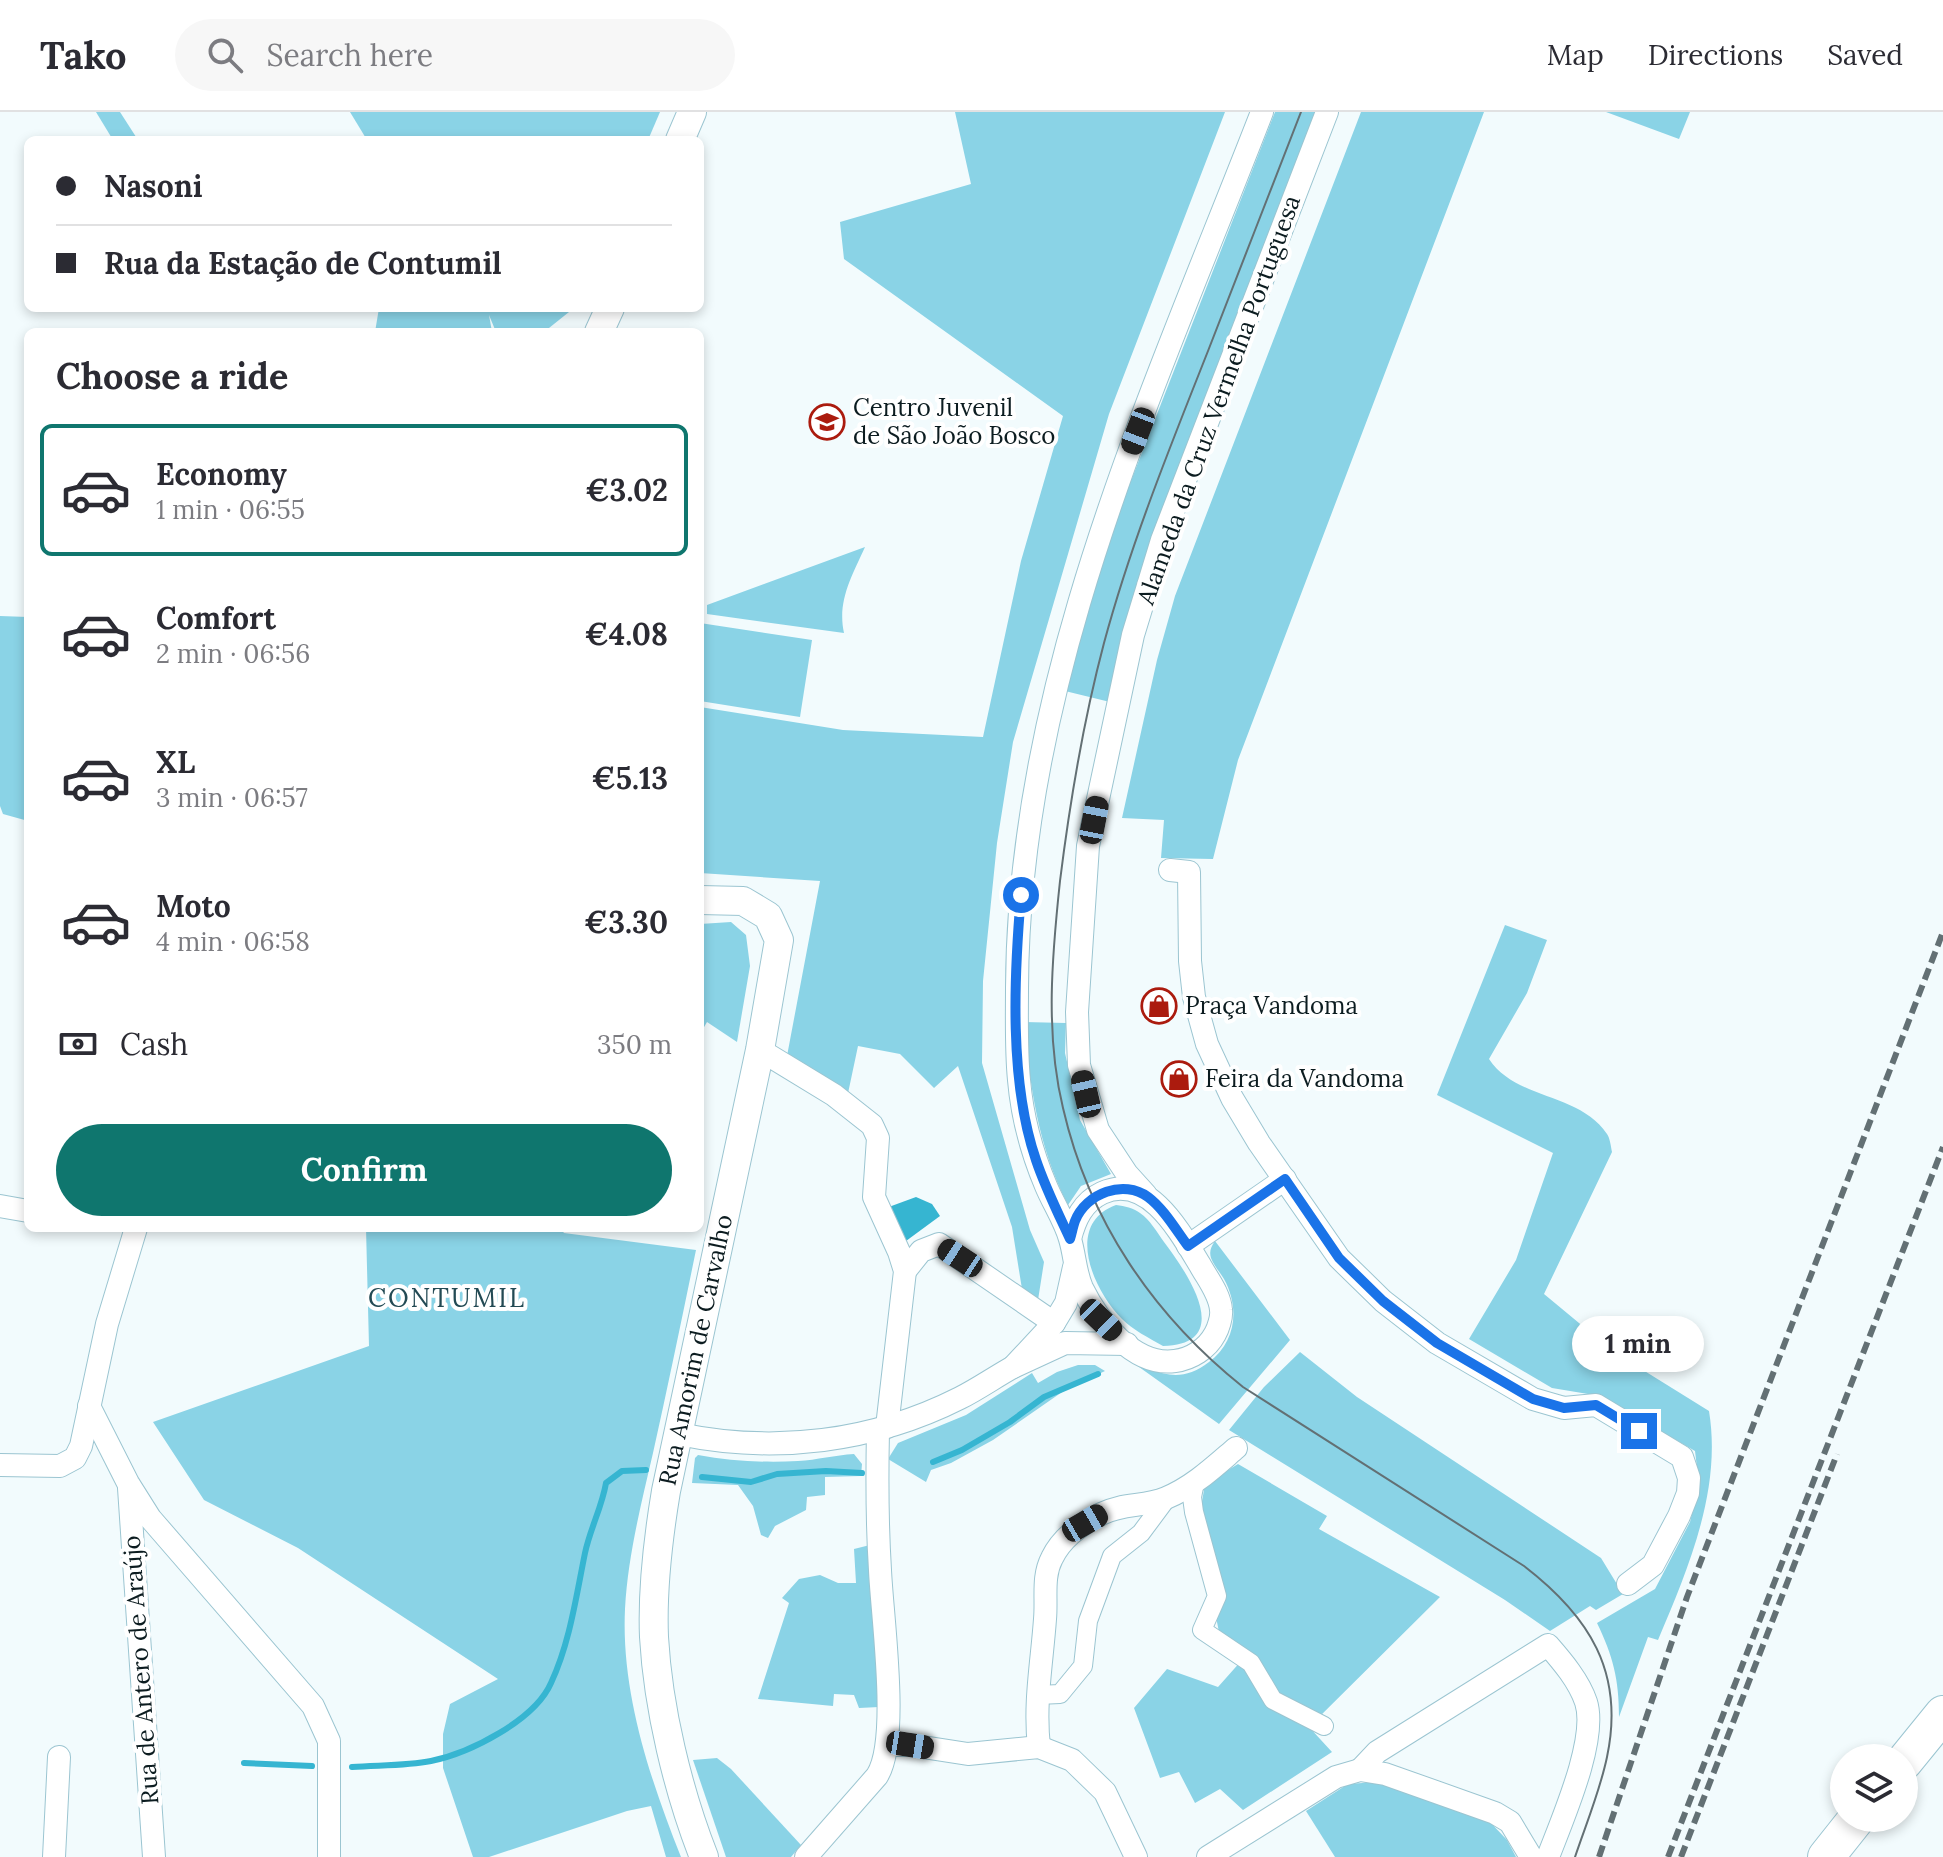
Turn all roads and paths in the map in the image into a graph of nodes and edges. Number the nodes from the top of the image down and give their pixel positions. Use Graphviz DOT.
graph roads {
  1 [pos="692,112"];
  2 [pos="1262,112"];
  3 [pos="1327,112"];
  4 [pos="682,136"];
  5 [pos="1170,870"];
  6 [pos="704,900"];
  7 [pos="760,1050"];
  8 [pos="1285,1179"];
  9 [pos="1146,1195"];
  10 [pos="0,1206"];
  11 [pos="24,1210"];
  12 [pos="135,1232"];
  13 [pos="1070,1239"];
  14 [pos="1188,1246"];
  15 [pos="1074,1266"];
  16 [pos="905,1271"];
  17 [pos="1054,1323"];
  18 [pos="1127,1344"];
  19 [pos="1013,1367"];
  20 [pos="89,1406"];
  21 [pos="883,1428"];
  22 [pos="679,1434"];
  23 [pos="1236,1448"];
  24 [pos="0,1465"];
  25 [pos="1195,1482"];
  26 [pos="128,1483"];
  27 [pos="1167,1498"];
  28 [pos="1628,1584"];
  29 [pos="1038,1695"];
  30 [pos="1943,1714"];
  31 [pos="1324,1726"];
  32 [pos="888,1745"];
  33 [pos="1918,1745"];
  34 [pos="1039,1747"];
  35 [pos="59,1757"];
  36 [pos="1360,1770"];
  37 [pos="1846,1832"];
  38 [pos="54,1857"];
  39 [pos="154,1857"];
  40 [pos="329,1857"];
  41 [pos="704,1857"];
  42 [pos="806,1857"];
  43 [pos="1136,1857"];
  44 [pos="1208,1857"];
  45 [pos="1531,1857"];
  46 [pos="1548,1857"];
  47 [pos="1826,1857"];
  1 -- 4 [label="street"];
  2 -- 13 [label="street"];
  3 -- 9 [label="street, Alameda da Cruz Vermelha Portuguesa"];
  5 -- 8 [label="street"];
  6 -- 7 [label="street, Rua Amorim de Carvalho"];
  7 -- 16 [label="street"];
  7 -- 22 [label="street, Rua Amorim de Carvalho"];
  8 -- 14 [label="street"];
  8 -- 28 [label="street"];
  9 -- 13 [label="street"];
  9 -- 14 [label="street"];
  10 -- 11 [label="street"];
  12 -- 20 [label="street"];
  13 -- 15 [label="street"];
  14 -- 18 [label="street"];
  15 -- 17 [label="street"];
  15 -- 18 [label="street"];
  16 -- 17 [label="street"];
  16 -- 21 [label="street"];
  17 -- 19 [label="street"];
  18 -- 19 [label="street"];
  19 -- 21 [label="street"];
  20 -- 24 [label="street"];
  20 -- 26 [label="street"];
  21 -- 22 [label="street"];
  21 -- 32 [label="street"];
  22 -- 41 [label="street, Rua Amorim de Carvalho"];
  23 -- 25 [label="street"];
  25 -- 27 [label="street"];
  25 -- 31 [label="street"];
  26 -- 39 [label="street, Rua de Antero de Araújo"];
  26 -- 40 [label="street"];
  27 -- 29 [label="street"];
  27 -- 29 [label="street"];
  29 -- 34 [label="street"];
  30 -- 33 [label="main road"];
  32 -- 34 [label="street"];
  32 -- 42 [label="street"];
  34 -- 43 [label="street"];
  35 -- 38 [label="street"];
  36 -- 44 [label="street"];
  36 -- 45 [label="street"];
  36 -- 46 [label="street"];
  37 -- 47 [label="main road"];
}
